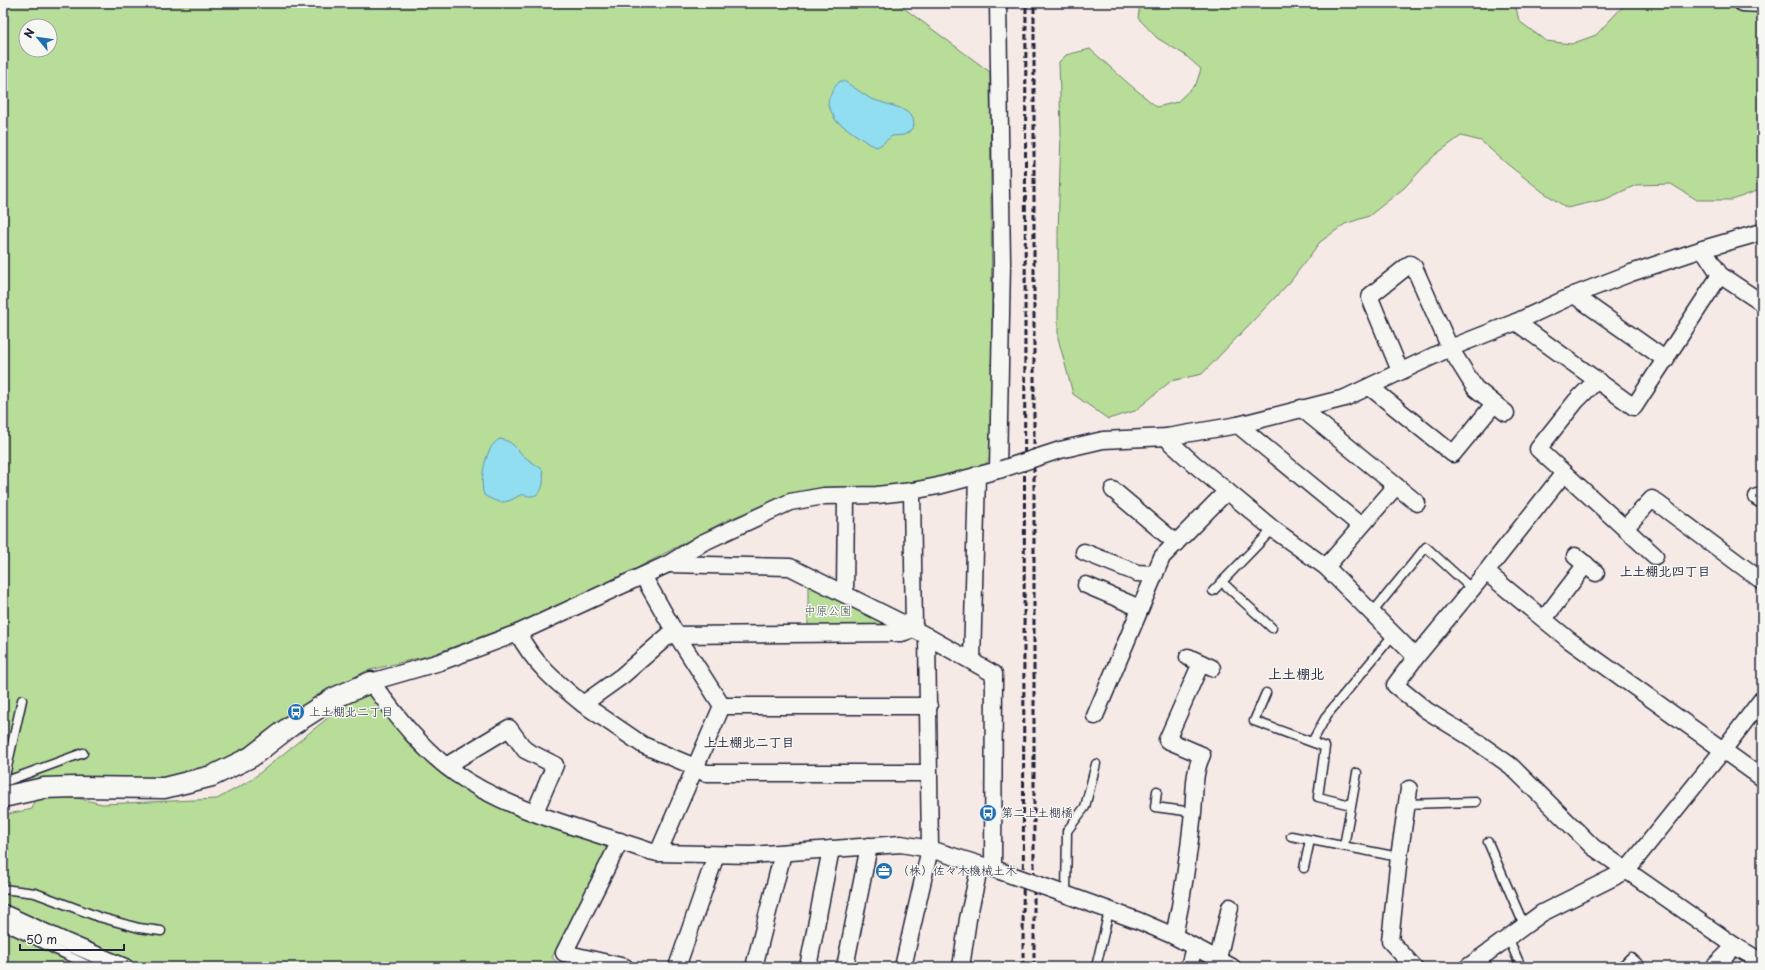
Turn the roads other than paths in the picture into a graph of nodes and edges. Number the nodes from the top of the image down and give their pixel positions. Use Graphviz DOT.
graph roads {
  1 [pos="998,3"];
  2 [pos="1742,3"];
  3 [pos="1762,4"];
  4 [pos="1762,232"];
  5 [pos="1702,249"];
  6 [pos="1720,275"];
  7 [pos="1574,295"];
  8 [pos="1762,304"];
  9 [pos="1516,322"];
  10 [pos="1450,348"];
  11 [pos="1666,360"];
  12 [pos="1400,371"];
  13 [pos="1597,380"];
  14 [pos="1370,387"];
  15 [pos="1301,408"];
  16 [pos="1238,425"];
  17 [pos="1167,437"];
  18 [pos="1000,469"];
  19 [pos="1564,473"];
  20 [pos="977,475"];
  21 [pos="1396,486"];
  22 [pos="1113,490"];
  23 [pos="912,491"];
  24 [pos="1227,491"];
  25 [pos="846,496"];
  26 [pos="1416,502"];
  27 [pos="1361,526"];
  28 [pos="1626,528"];
  29 [pos="1273,529"];
  30 [pos="1176,543"];
  31 [pos="1084,552"];
  32 [pos="1655,556"];
  33 [pos="668,564"];
  34 [pos="1586,564"];
  35 [pos="1326,567"];
  36 [pos="1486,572"];
  37 [pos="1155,574"];
  38 [pos="643,576"];
  39 [pos="1762,581"];
  40 [pos="1222,582"];
  41 [pos="1086,585"];
  42 [pos="1472,589"];
  43 [pos="1213,591"];
  44 [pos="845,594"];
  45 [pos="1140,608"];
  46 [pos="1372,613"];
  47 [pos="1544,619"];
  48 [pos="1272,628"];
  49 [pos="518,633"];
  50 [pos="920,633"];
  51 [pos="676,634"];
  52 [pos="1393,634"];
  53 [pos="1416,657"];
  54 [pos="972,661"];
  55 [pos="1200,663"];
  56 [pos="371,682"];
  57 [pos="1266,693"];
  58 [pos="1762,699"];
  59 [pos="22,700"];
  60 [pos="583,704"];
  61 [pos="722,706"];
  62 [pos="929,706"];
  63 [pos="1095,716"];
  64 [pos="1312,742"];
  65 [pos="1724,749"];
  66 [pos="83,753"];
  67 [pos="1096,764"];
  68 [pos="446,766"];
  69 [pos="695,767"];
  70 [pos="929,773"];
  71 [pos="1357,773"];
  72 [pos="1762,778"];
  73 [pos="3,788"];
  74 [pos="1157,791"];
  75 [pos="1407,796"];
  76 [pos="1476,802"];
  77 [pos="1351,805"];
  78 [pos="535,812"];
  79 [pos="1193,812"];
  80 [pos="1291,836"];
  81 [pos="1310,840"];
  82 [pos="620,841"];
  83 [pos="1488,842"];
  84 [pos="869,846"];
  85 [pos="1344,846"];
  86 [pos="831,849"];
  87 [pos="930,849"];
  88 [pos="658,853"];
  89 [pos="783,853"];
  90 [pos="716,855"];
  91 [pos="1399,857"];
  92 [pos="991,868"];
  93 [pos="1304,868"];
  94 [pos="1626,871"];
  95 [pos="3,889"];
  96 [pos="1063,894"];
  97 [pos="1230,907"];
  98 [pos="1109,911"];
  99 [pos="3,913"];
  100 [pos="3,925"];
  101 [pos="1524,925"];
  102 [pos="161,931"];
  103 [pos="1174,936"];
  104 [pos="1508,936"];
  105 [pos="1194,946"];
  106 [pos="1735,946"];
  107 [pos="1218,959"];
  108 [pos="1762,962"];
  109 [pos="92,967"];
  110 [pos="125,967"];
  111 [pos="625,967"];
  112 [pos="677,967"];
  113 [pos="754,967"];
  114 [pos="808,967"];
  115 [pos="845,967"];
  116 [pos="904,967"];
  117 [pos="961,967"];
  118 [pos="1096,967"];
  119 [pos="1189,967"];
  120 [pos="1232,967"];
  121 [pos="1414,967"];
  122 [pos="1468,967"];
  123 [pos="1521,967"];
  124 [pos="1621,967"];
  125 [pos="1642,967"];
  126 [pos="1714,967"];
  1 -- 18 [label="street"];
  2 -- 3 [label="street"];
  4 -- 5 [label="street"];
  5 -- 6 [label="street"];
  5 -- 7 [label="street"];
  6 -- 8 [label="street"];
  6 -- 11 [label="street"];
  7 -- 9 [label="street"];
  7 -- 11 [label="street"];
  9 -- 10 [label="street"];
  9 -- 13 [label="street"];
  10 -- 12 [label="street"];
  10 -- 12 [label="street"];
  10 -- 14 [label="street"];
  11 -- 13 [label="street"];
  12 -- 14 [label="street"];
  13 -- 19 [label="street"];
  14 -- 15 [label="street"];
  15 -- 16 [label="street"];
  15 -- 21 [label="street"];
  16 -- 17 [label="street"];
  16 -- 27 [label="street"];
  17 -- 18 [label="street, bridge"];
  17 -- 24 [label="street"];
  18 -- 20 [label="street"];
  19 -- 28 [label="street"];
  19 -- 36 [label="street"];
  20 -- 23 [label="street"];
  20 -- 54 [label="street"];
  21 -- 26 [label="street"];
  21 -- 27 [label="street"];
  22 -- 30 [label="street"];
  23 -- 25 [label="street"];
  23 -- 50 [label="street"];
  24 -- 29 [label="street"];
  24 -- 30 [label="street"];
  25 -- 33 [label="street"];
  25 -- 44 [label="street"];
  27 -- 35 [label="street"];
  28 -- 32 [label="street"];
  28 -- 39 [label="street"];
  29 -- 35 [label="street"];
  29 -- 40 [label="lane"];
  30 -- 37 [label="street"];
  31 -- 37 [label="street"];
  33 -- 38 [label="street"];
  33 -- 44 [label="street"];
  34 -- 47 [label="street"];
  35 -- 46 [label="street"];
  36 -- 42 [label="street"];
  36 -- 47 [label="street"];
  37 -- 45 [label="street"];
  38 -- 49 [label="street"];
  38 -- 51 [label="street"];
  40 -- 43 [label="lane"];
  40 -- 48 [label="lane"];
  41 -- 45 [label="street"];
  42 -- 46 [label="lane"];
  42 -- 53 [label="street"];
  44 -- 50 [label="street"];
  45 -- 63 [label="street"];
  46 -- 52 [label="street"];
  47 -- 65 [label="street"];
  49 -- 56 [label="street"];
  49 -- 60 [label="street"];
  50 -- 51 [label="street"];
  50 -- 54 [label="street"];
  50 -- 62 [label="street"];
  51 -- 60 [label="street"];
  51 -- 61 [label="street"];
  52 -- 53 [label="street"];
  52 -- 64 [label="lane"];
  53 -- 94 [label="street"];
  54 -- 92 [label="street"];
  55 -- 79 [label="street"];
  56 -- 68 [label="street"];
  56 -- 73 [label="street"];
  57 -- 64 [label="lane"];
  58 -- 65 [label="street"];
  59 -- 73 [label="lane"];
  60 -- 69 [label="street"];
  61 -- 62 [label="street"];
  61 -- 69 [label="street"];
  62 -- 70 [label="street"];
  64 -- 77 [label="lane"];
  65 -- 72 [label="street"];
  65 -- 94 [label="street"];
  66 -- 73 [label="lane"];
  67 -- 96 [label="lane"];
  68 -- 78 [label="street"];
  68 -- 78 [label="street"];
  69 -- 70 [label="street"];
  69 -- 88 [label="street"];
  70 -- 87 [label="street"];
  71 -- 77 [label="lane"];
  74 -- 79 [label="lane"];
  75 -- 76 [label="lane"];
  75 -- 91 [label="street"];
  77 -- 85 [label="lane"];
  78 -- 82 [label="street"];
  79 -- 103 [label="street"];
  80 -- 81 [label="lane"];
  81 -- 85 [label="lane"];
  81 -- 93 [label="lane"];
  82 -- 88 [label="street"];
  82 -- 111 [label="street"];
  83 -- 101 [label="lane"];
  84 -- 86 [label="street"];
  84 -- 87 [label="street"];
  84 -- 115 [label="street"];
  85 -- 91 [label="lane"];
  86 -- 89 [label="street"];
  86 -- 114 [label="street"];
  87 -- 92 [label="street"];
  87 -- 116 [label="street"];
  88 -- 90 [label="street"];
  89 -- 90 [label="street"];
  89 -- 113 [label="street"];
  90 -- 112 [label="street"];
  91 -- 121 [label="street"];
  92 -- 96 [label="street, bridge"];
  92 -- 117 [label="street"];
  94 -- 101 [label="street"];
  94 -- 106 [label="street"];
  95 -- 102 [label="lane"];
  96 -- 98 [label="street"];
  97 -- 107 [label="street"];
  98 -- 103 [label="street"];
  98 -- 118 [label="lane"];
  99 -- 110 [label="street"];
  100 -- 109 [label="lane"];
  101 -- 104 [label="street"];
  103 -- 105 [label="street"];
  104 -- 122 [label="street"];
  104 -- 123 [label="lane"];
  105 -- 107 [label="street"];
  105 -- 119 [label="street"];
  106 -- 108 [label="street"];
  106 -- 126 [label="street"];
  107 -- 120 [label="street"];
  124 -- 125 [label="lane"];
}
